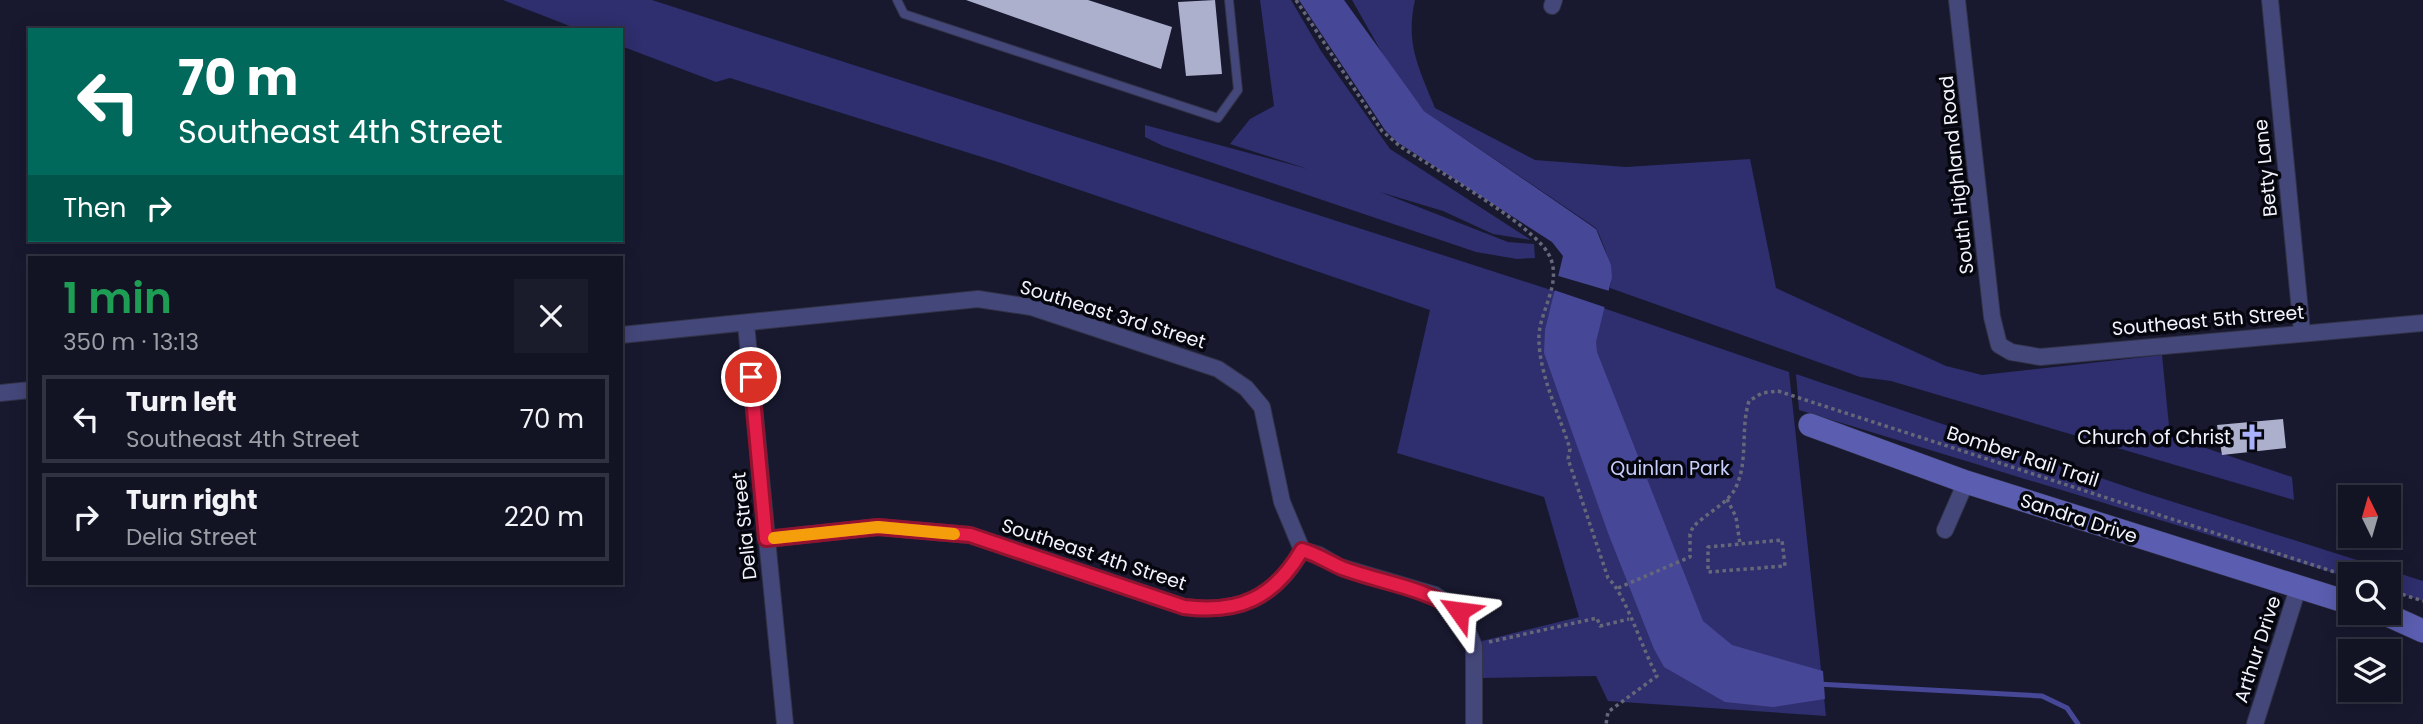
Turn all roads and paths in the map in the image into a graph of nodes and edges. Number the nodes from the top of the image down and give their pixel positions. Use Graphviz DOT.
graph roads {
  1 [pos="897,0"];
  2 [pos="1229,0"];
  3 [pos="1296,0"];
  4 [pos="1957,0"];
  5 [pos="2270,0"];
  6 [pos="746,324"];
  7 [pos="2423,324"];
  8 [pos="2302,332"];
  9 [pos="623,335"];
  10 [pos="1999,345"];
  11 [pos="28,390"];
  12 [pos="0,393"];
  13 [pos="1810,425"];
  14 [pos="1966,482"];
  15 [pos="1726,498"];
  16 [pos="1945,530"];
  17 [pos="766,539"];
  18 [pos="1740,544"];
  19 [pos="1302,550"];
  20 [pos="2338,574"];
  21 [pos="1618,587"];
  22 [pos="2298,587"];
  23 [pos="2401,594"];
  24 [pos="2338,599"];
  25 [pos="2423,601"];
  26 [pos="1629,619"];
  27 [pos="2401,621"];
  28 [pos="2423,631"];
  29 [pos="1474,646"];
  30 [pos="785,724"];
  31 [pos="1474,724"];
  32 [pos="1606,724"];
  33 [pos="2255,724"];
  1 -- 2 [label="lane"];
  3 -- 21 [label="path"];
  4 -- 10 [label="street, South Highland Road"];
  5 -- 8 [label="street, Betty Lane"];
  6 -- 9 [label="street, Southeast 3rd Street"];
  6 -- 17 [label="street, Delia Street"];
  6 -- 19 [label="street, Southeast 3rd Street"];
  7 -- 8 [label="street, Southeast 5th Street"];
  8 -- 10 [label="street, Southeast 5th Street"];
  11 -- 12 [label="street"];
  13 -- 14 [label="street, Sandra Drive"];
  14 -- 16 [label="street"];
  14 -- 22 [label="street, Sandra Drive"];
  15 -- 18 [label="path"];
  15 -- 20 [label="path, Bomber Rail Trail"];
  15 -- 21 [label="path"];
  17 -- 19 [label="street, Southeast 4th Street"];
  17 -- 30 [label="street, Delia Street"];
  18 -- 18 [label="path"];
  19 -- 29 [label="street"];
  21 -- 26 [label="path"];
  22 -- 24 [label="street, Sandra Drive"];
  22 -- 33 [label="street, Arthur Drive"];
  23 -- 25 [label="path"];
  26 -- 29 [label="path"];
  26 -- 32 [label="path"];
  27 -- 28 [label="street"];
  29 -- 31 [label="street"];
}
